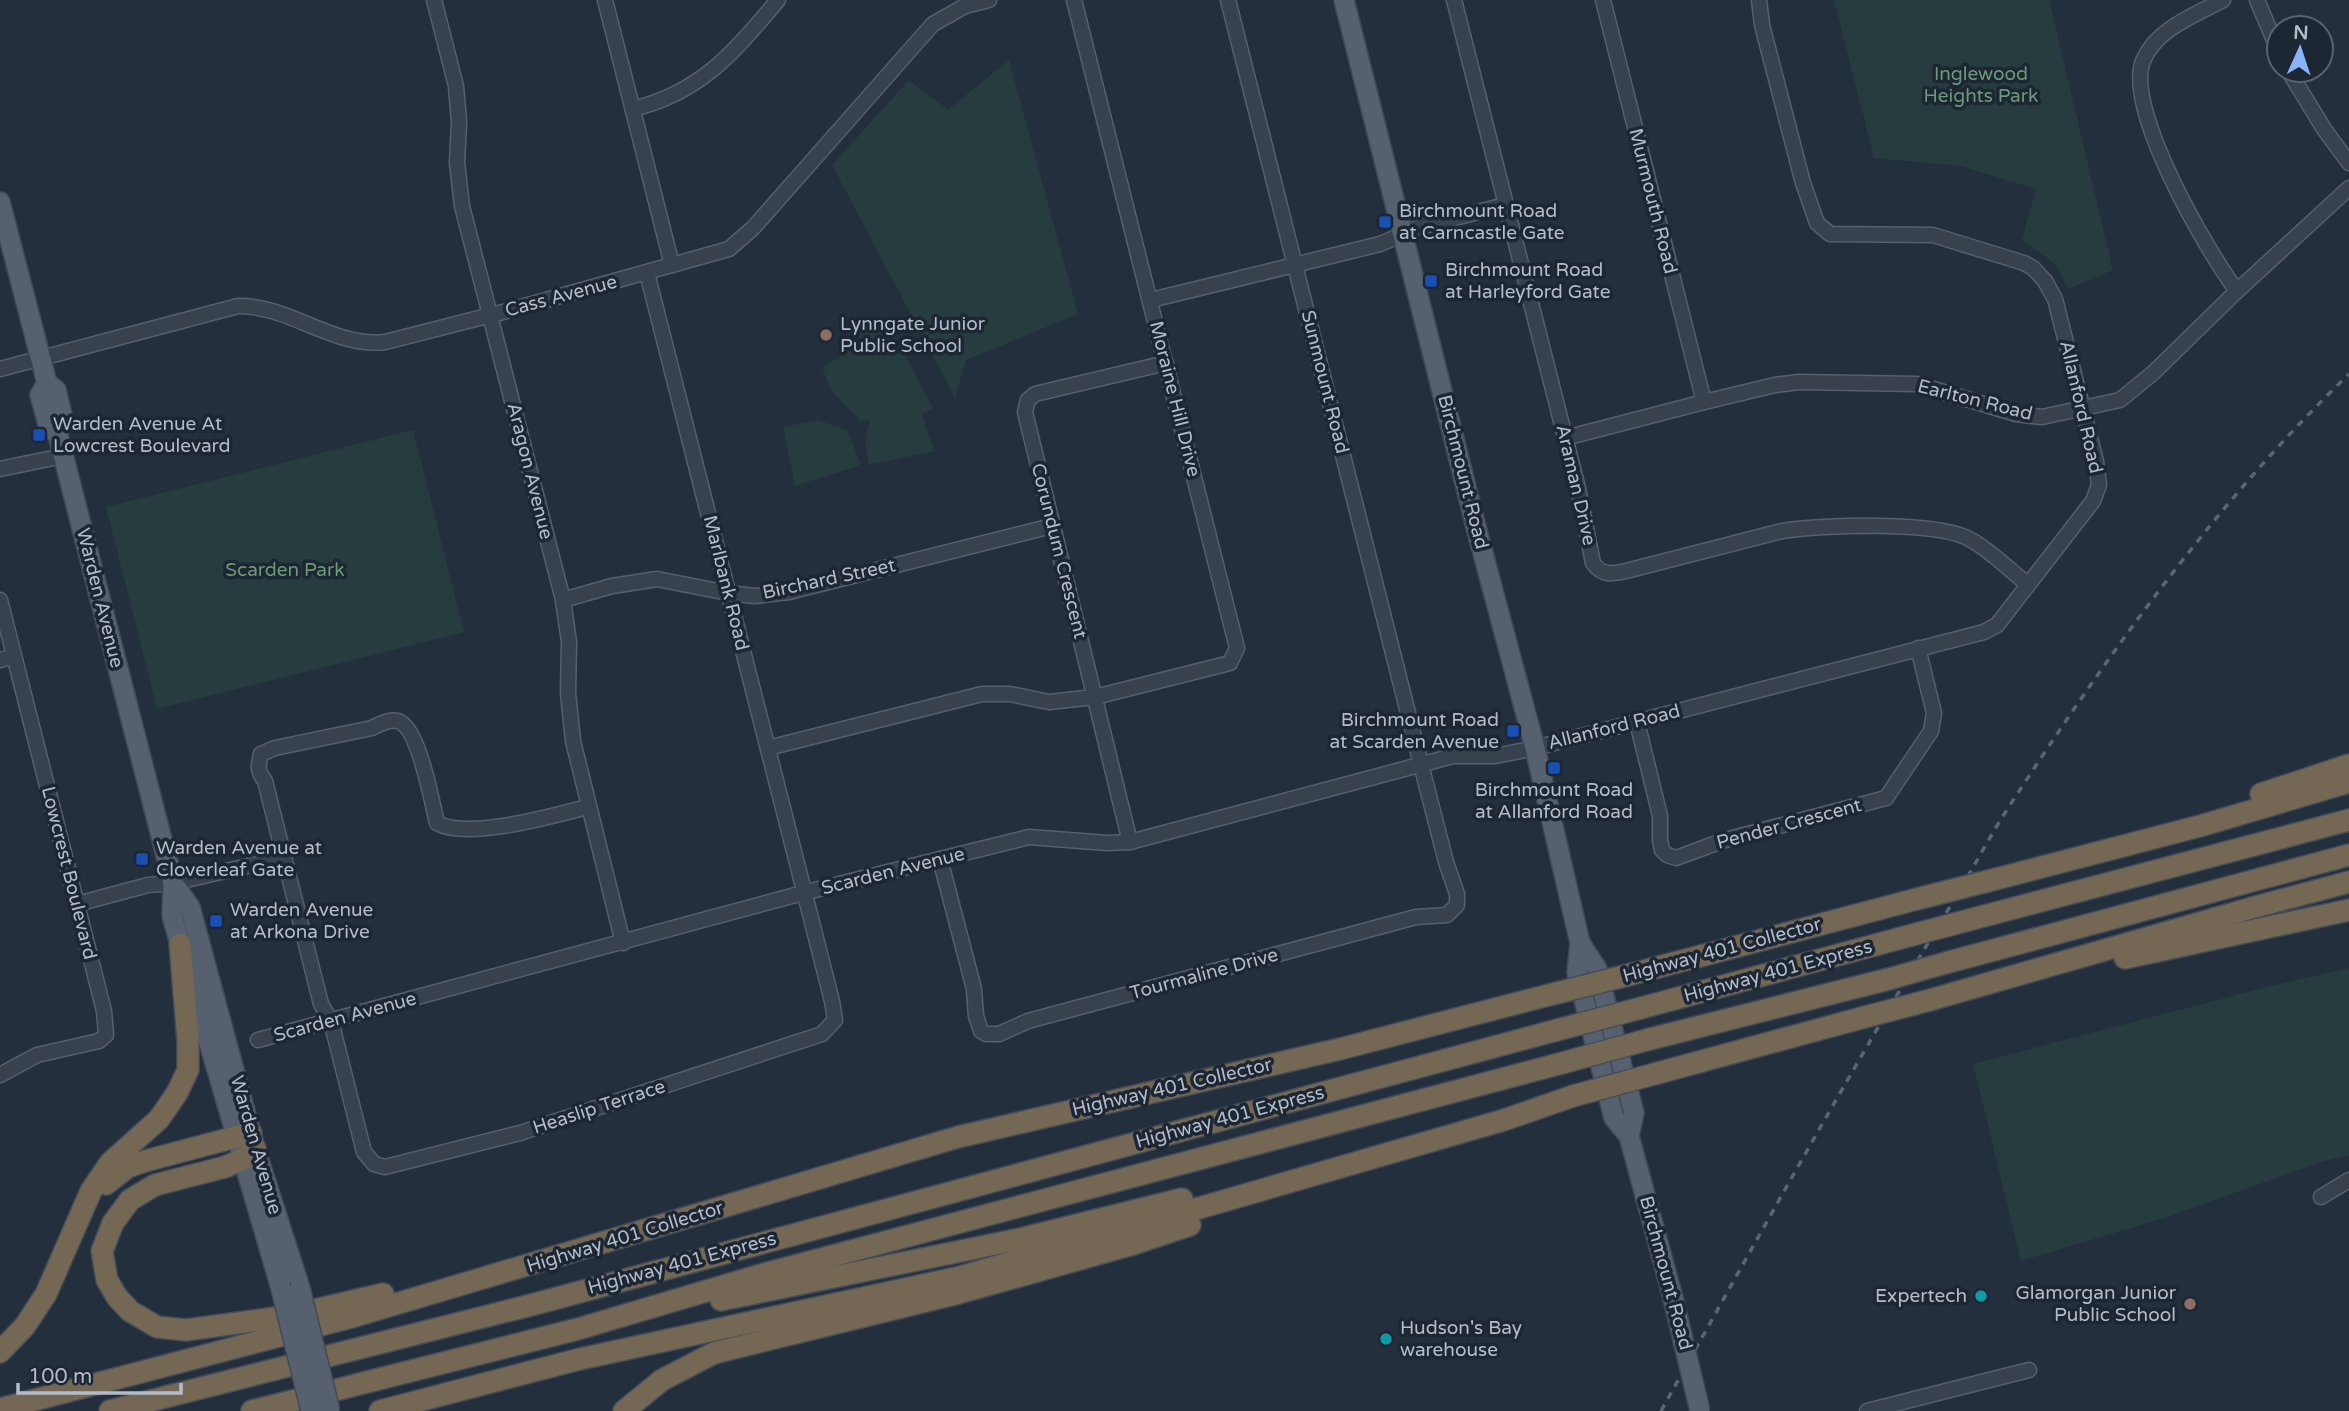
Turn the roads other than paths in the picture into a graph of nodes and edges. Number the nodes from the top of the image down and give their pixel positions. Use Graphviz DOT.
graph roads {
  1 [pos="434,0"];
  2 [pos="605,0"];
  3 [pos="778,0"];
  4 [pos="989,0"];
  5 [pos="1074,0"];
  6 [pos="1228,0"];
  7 [pos="1344,0"];
  8 [pos="1454,0"];
  9 [pos="1603,0"];
  10 [pos="1759,0"];
  11 [pos="2223,0"];
  12 [pos="2257,0"];
  13 [pos="2265,19"];
  14 [pos="2296,84"];
  15 [pos="633,109"];
  16 [pos="2349,163"];
  17 [pos="2349,188"];
  18 [pos="0,202"];
  19 [pos="1505,205"];
  20 [pos="1404,234"];
  21 [pos="1296,264"];
  22 [pos="672,265"];
  23 [pos="647,273"];
  24 [pos="2237,291"];
  25 [pos="1151,300"];
  26 [pos="491,315"];
  27 [pos="40,358"];
  28 [pos="1166,363"];
  29 [pos="0,369"];
  30 [pos="1704,402"];
  31 [pos="2082,408"];
  32 [pos="1565,438"];
  33 [pos="63,456"];
  34 [pos="0,470"];
  35 [pos="1052,526"];
  36 [pos="2028,585"];
  37 [pos="728,593"];
  38 [pos="0,600"];
  39 [pos="563,600"];
  40 [pos="1918,648"];
  41 [pos="7,658"];
  42 [pos="1095,697"];
  43 [pos="1637,722"];
  44 [pos="768,748"];
  45 [pos="1535,748"];
  46 [pos="1421,764"];
  47 [pos="2349,765"];
  48 [pos="2349,782"];
  49 [pos="587,807"];
  50 [pos="2349,820"];
  51 [pos="1130,842"];
  52 [pos="2121,847"];
  53 [pos="2349,855"];
  54 [pos="284,858"];
  55 [pos="940,859"];
  56 [pos="173,883"];
  57 [pos="2349,883"];
  58 [pos="803,893"];
  59 [pos="77,904"];
  60 [pos="2349,910"];
  61 [pos="623,943"];
  62 [pos="180,944"];
  63 [pos="1937,998"];
  64 [pos="331,1020"];
  65 [pos="258,1040"];
  66 [pos="0,1075"];
  67 [pos="1504,1120"];
  68 [pos="246,1144"];
  69 [pos="2349,1180"];
  70 [pos="2321,1197"];
  71 [pos="81,1212"];
  72 [pos="596,1246"];
  73 [pos="578,1329"];
  74 [pos="0,1352"];
  75 [pos="2029,1370"];
  76 [pos="0,1409"];
  77 [pos="110,1411"];
  78 [pos="253,1411"];
  79 [pos="311,1411"];
  80 [pos="330,1411"];
  81 [pos="380,1411"];
  82 [pos="624,1411"];
  83 [pos="1700,1411"];
  84 [pos="1867,1411"];
  1 -- 26 [label="street, Aragon Avenue"];
  2 -- 15 [label="street"];
  3 -- 15 [label="street"];
  4 -- 22 [label="street, Cass Avenue"];
  5 -- 25 [label="street, Moraine Hill Drive"];
  6 -- 21 [label="street, Sunmount Road"];
  7 -- 20 [label="main road, Birchmount Road"];
  8 -- 19 [label="street, Araman Drive"];
  9 -- 30 [label="street, Murmouth Road"];
  10 -- 31 [label="street, Allanford Road"];
  11 -- 24 [label="street"];
  12 -- 13 [label="street"];
  14 -- 16 [label="street"];
  15 -- 22 [label="street"];
  17 -- 24 [label="street, Earlton Road"];
  18 -- 27 [label="main road, Warden Avenue"];
  19 -- 20 [label="street"];
  19 -- 32 [label="street, Araman Drive"];
  20 -- 21 [label="street"];
  20 -- 45 [label="main road, Birchmount Road"];
  21 -- 25 [label="street"];
  21 -- 46 [label="street, Sunmount Road"];
  22 -- 23 [label="street, Cass Avenue"];
  23 -- 26 [label="street, Cass Avenue"];
  23 -- 37 [label="street, Marlbank Road"];
  24 -- 31 [label="street, Earlton Road"];
  25 -- 28 [label="street, Moraine Hill Drive"];
  26 -- 27 [label="street, Cass Avenue"];
  26 -- 39 [label="street, Aragon Avenue"];
  27 -- 29 [label="street, Cass Avenue"];
  27 -- 33 [label="main road, Warden Avenue"];
  28 -- 35 [label="street, Corundum Crescent"];
  28 -- 42 [label="street, Moraine Hill Drive"];
  30 -- 31 [label="street, Earlton Road"];
  30 -- 32 [label="street, Earlton Road"];
  31 -- 36 [label="street, Allanford Road"];
  32 -- 36 [label="street, Araman Drive"];
  33 -- 34 [label="street"];
  33 -- 56 [label="main road, Warden Avenue"];
  35 -- 37 [label="street, Birchard Street"];
  35 -- 42 [label="street, Corundum Crescent"];
  36 -- 40 [label="street, Allanford Road"];
  37 -- 39 [label="street, Birchard Street"];
  37 -- 44 [label="street, Marlbank Road"];
  38 -- 41 [label="street, Lowcrest Boulevard"];
  39 -- 49 [label="street, Aragon Avenue"];
  40 -- 43 [label="street, Allanford Road"];
  40 -- 43 [label="street, Pender Crescent"];
  41 -- 59 [label="street, Lowcrest Boulevard"];
  42 -- 44 [label="street"];
  42 -- 51 [label="street, Corundum Crescent"];
  43 -- 45 [label="street, Allanford Road"];
  44 -- 58 [label="street, Marlbank Road"];
  45 -- 46 [label="street, Scarden Avenue"];
  45 -- 83 [label="main road, Birchmount Road, bridge"];
  46 -- 51 [label="street, Scarden Avenue"];
  46 -- 55 [label="street, Tourmaline Drive"];
  47 -- 52 [label="highway"];
  48 -- 52 [label="highway, Highway 401 Collector"];
  49 -- 54 [label="street"];
  49 -- 61 [label="street, Aragon Avenue"];
  50 -- 77 [label="highway, Highway 401 Express, bridge"];
  51 -- 55 [label="street, Scarden Avenue"];
  52 -- 72 [label="highway, Highway 401 Collector, bridge"];
  53 -- 73 [label="highway, Highway 401 Express, bridge"];
  54 -- 56 [label="street"];
  54 -- 64 [label="street"];
  55 -- 58 [label="street, Scarden Avenue"];
  56 -- 59 [label="street"];
  56 -- 62 [label="main road, Warden Avenue"];
  56 -- 68 [label="main road, Warden Avenue"];
  57 -- 63 [label="highway"];
  58 -- 61 [label="street, Scarden Avenue"];
  58 -- 64 [label="street, Heaslip Terrace"];
  59 -- 66 [label="street, Lowcrest Boulevard"];
  60 -- 63 [label="highway"];
  61 -- 64 [label="street, Scarden Avenue"];
  62 -- 68 [label="main road, Warden Avenue"];
  62 -- 71 [label="highway"];
  63 -- 67 [label="highway, bridge"];
  64 -- 65 [label="street, Scarden Avenue"];
  67 -- 73 [label="highway"];
  67 -- 81 [label="highway"];
  67 -- 82 [label="highway"];
  68 -- 71 [label="highway"];
  68 -- 72 [label="highway"];
  68 -- 79 [label="main road, Warden Avenue, bridge"];
  68 -- 80 [label="main road, Warden Avenue, bridge"];
  69 -- 70 [label="street"];
  71 -- 74 [label="highway"];
  72 -- 76 [label="highway, Highway 401 Collector"];
  73 -- 78 [label="highway, Highway 401 Express"];
  75 -- 84 [label="street"];
}
